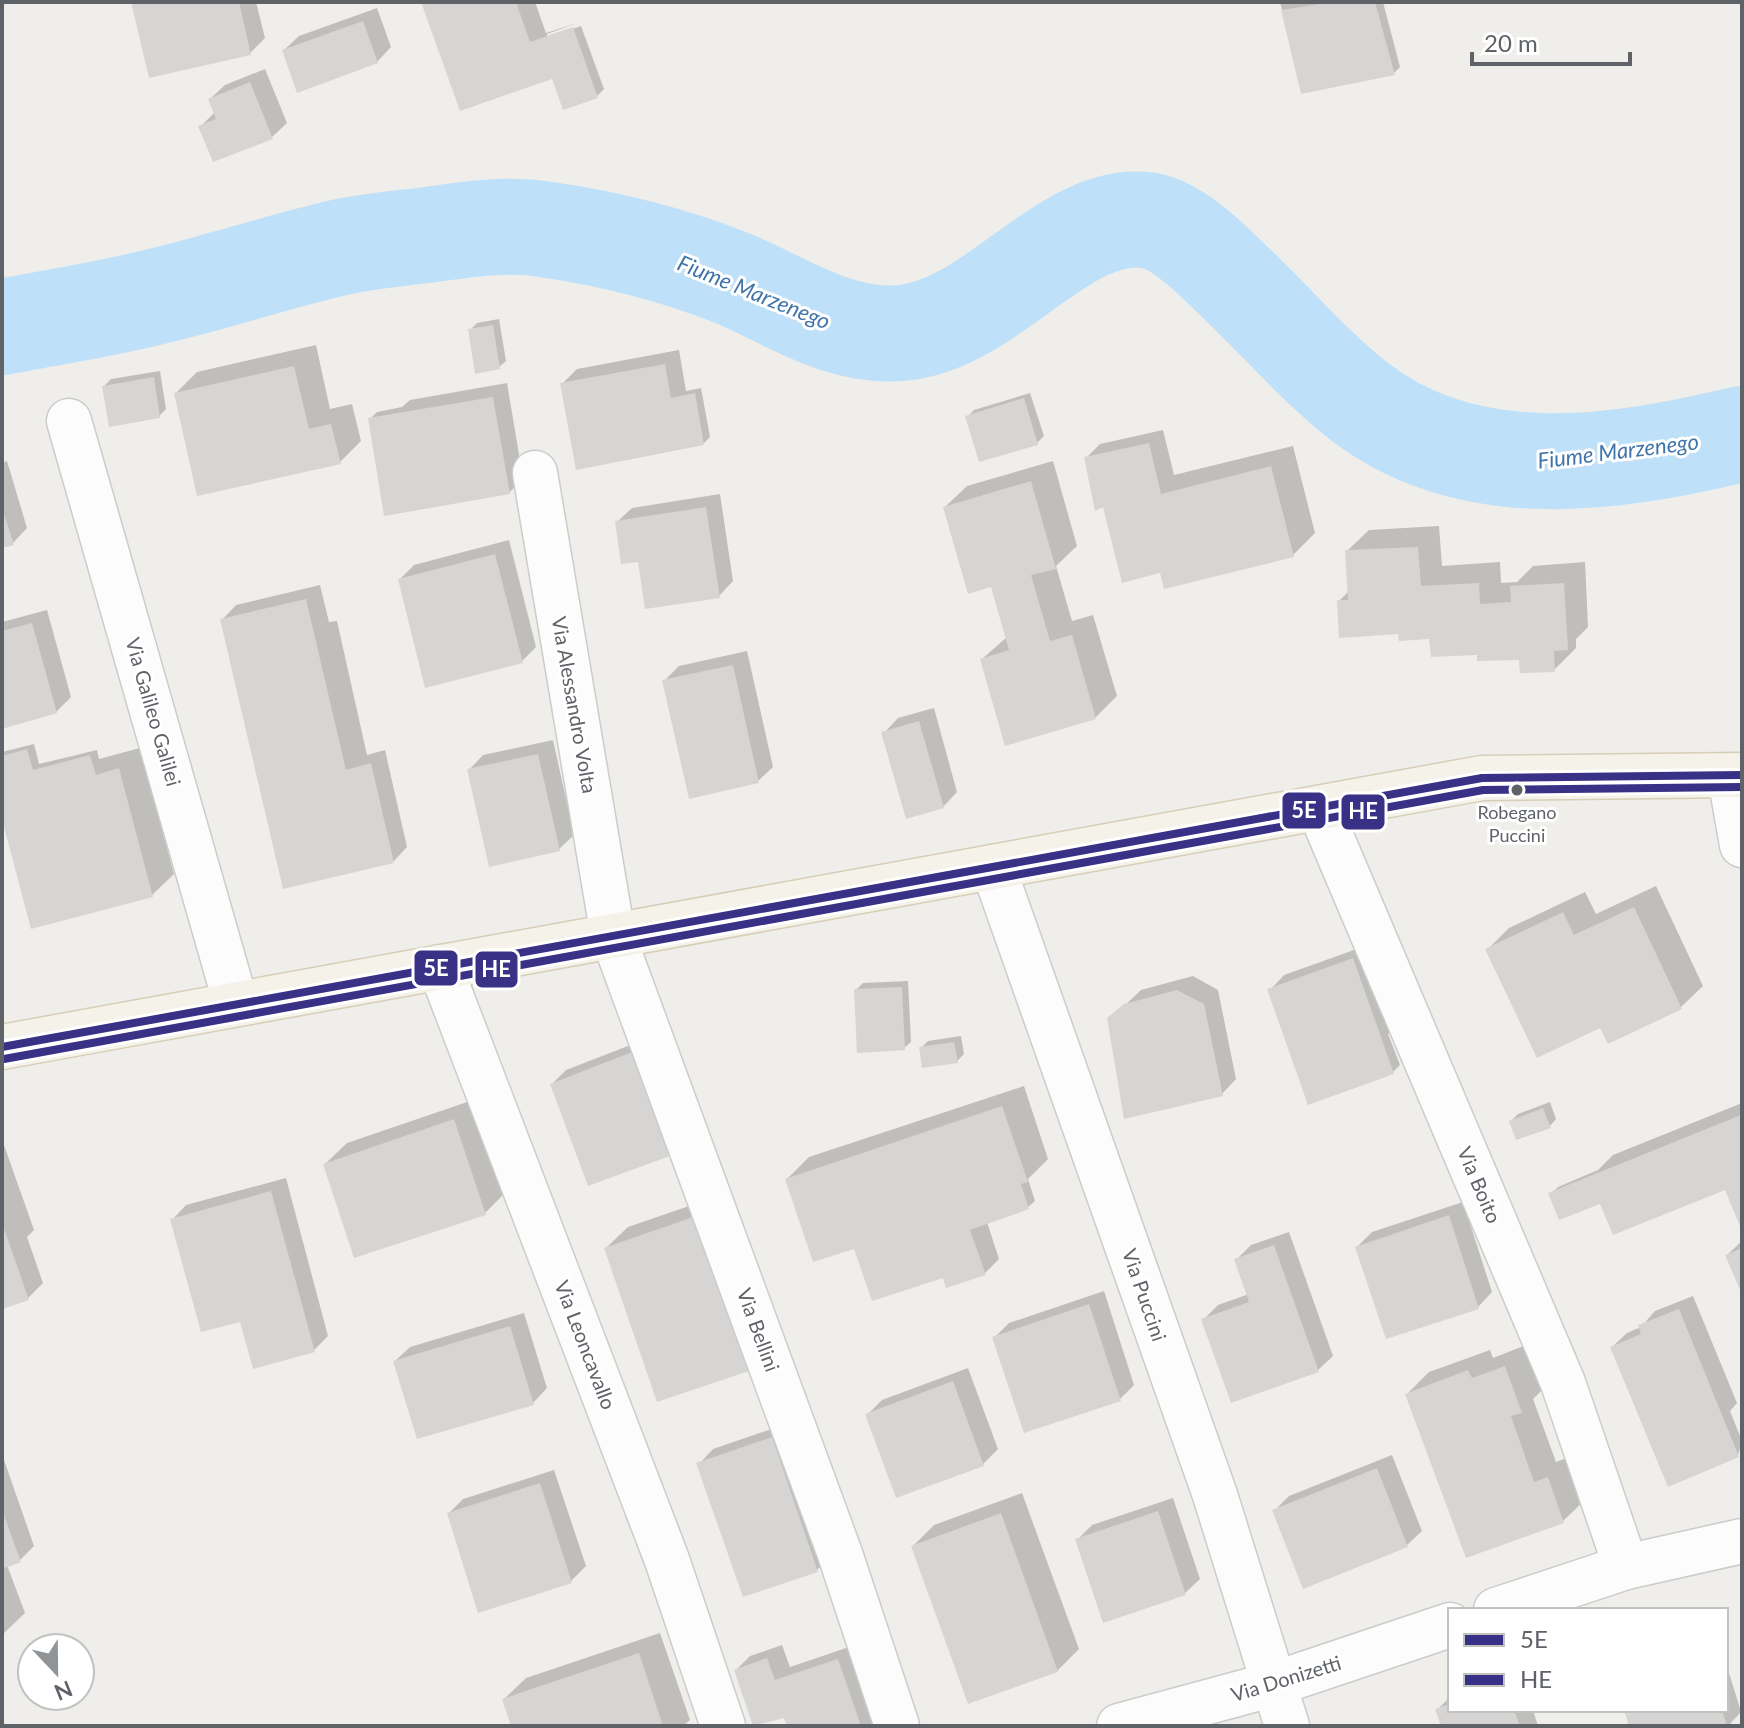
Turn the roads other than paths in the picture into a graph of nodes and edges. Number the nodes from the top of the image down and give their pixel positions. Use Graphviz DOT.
graph roads {
  1 [pos="69,421"];
  2 [pos="535,473"];
  3 [pos="1736,776"];
  4 [pos="1319,808"];
  5 [pos="1742,845"];
  6 [pos="993,867"];
  7 [pos="613,936"];
  8 [pos="440,967"];
  9 [pos="236,1004"];
  10 [pos="2,1047"];
  11 [pos="1742,1541"];
  12 [pos="1626,1567"];
  13 [pos="1502,1608"];
  14 [pos="1448,1626"];
  15 [pos="1274,1684"];
  16 [pos="723,1726"];
  17 [pos="897,1726"];
  18 [pos="1119,1726"];
  19 [pos="1287,1726"];
  1 -- 9 [label="street, Via Galileo Galilei"];
  2 -- 7 [label="street, Via Alessandro Volta"];
  3 -- 4 [label="main road"];
  3 -- 5 [label="street"];
  4 -- 6 [label="main road"];
  4 -- 12 [label="street, Via Boito"];
  6 -- 7 [label="main road"];
  6 -- 15 [label="street, Via Puccini"];
  7 -- 8 [label="main road"];
  7 -- 17 [label="street, Via Bellini"];
  8 -- 9 [label="main road"];
  8 -- 16 [label="street, Via Leoncavallo"];
  9 -- 10 [label="main road"];
  11 -- 12 [label="street"];
  12 -- 13 [label="street"];
  14 -- 15 [label="street, Via Donizetti"];
  15 -- 18 [label="street, Via Donizetti"];
  15 -- 19 [label="street, Via Puccini"];
}
